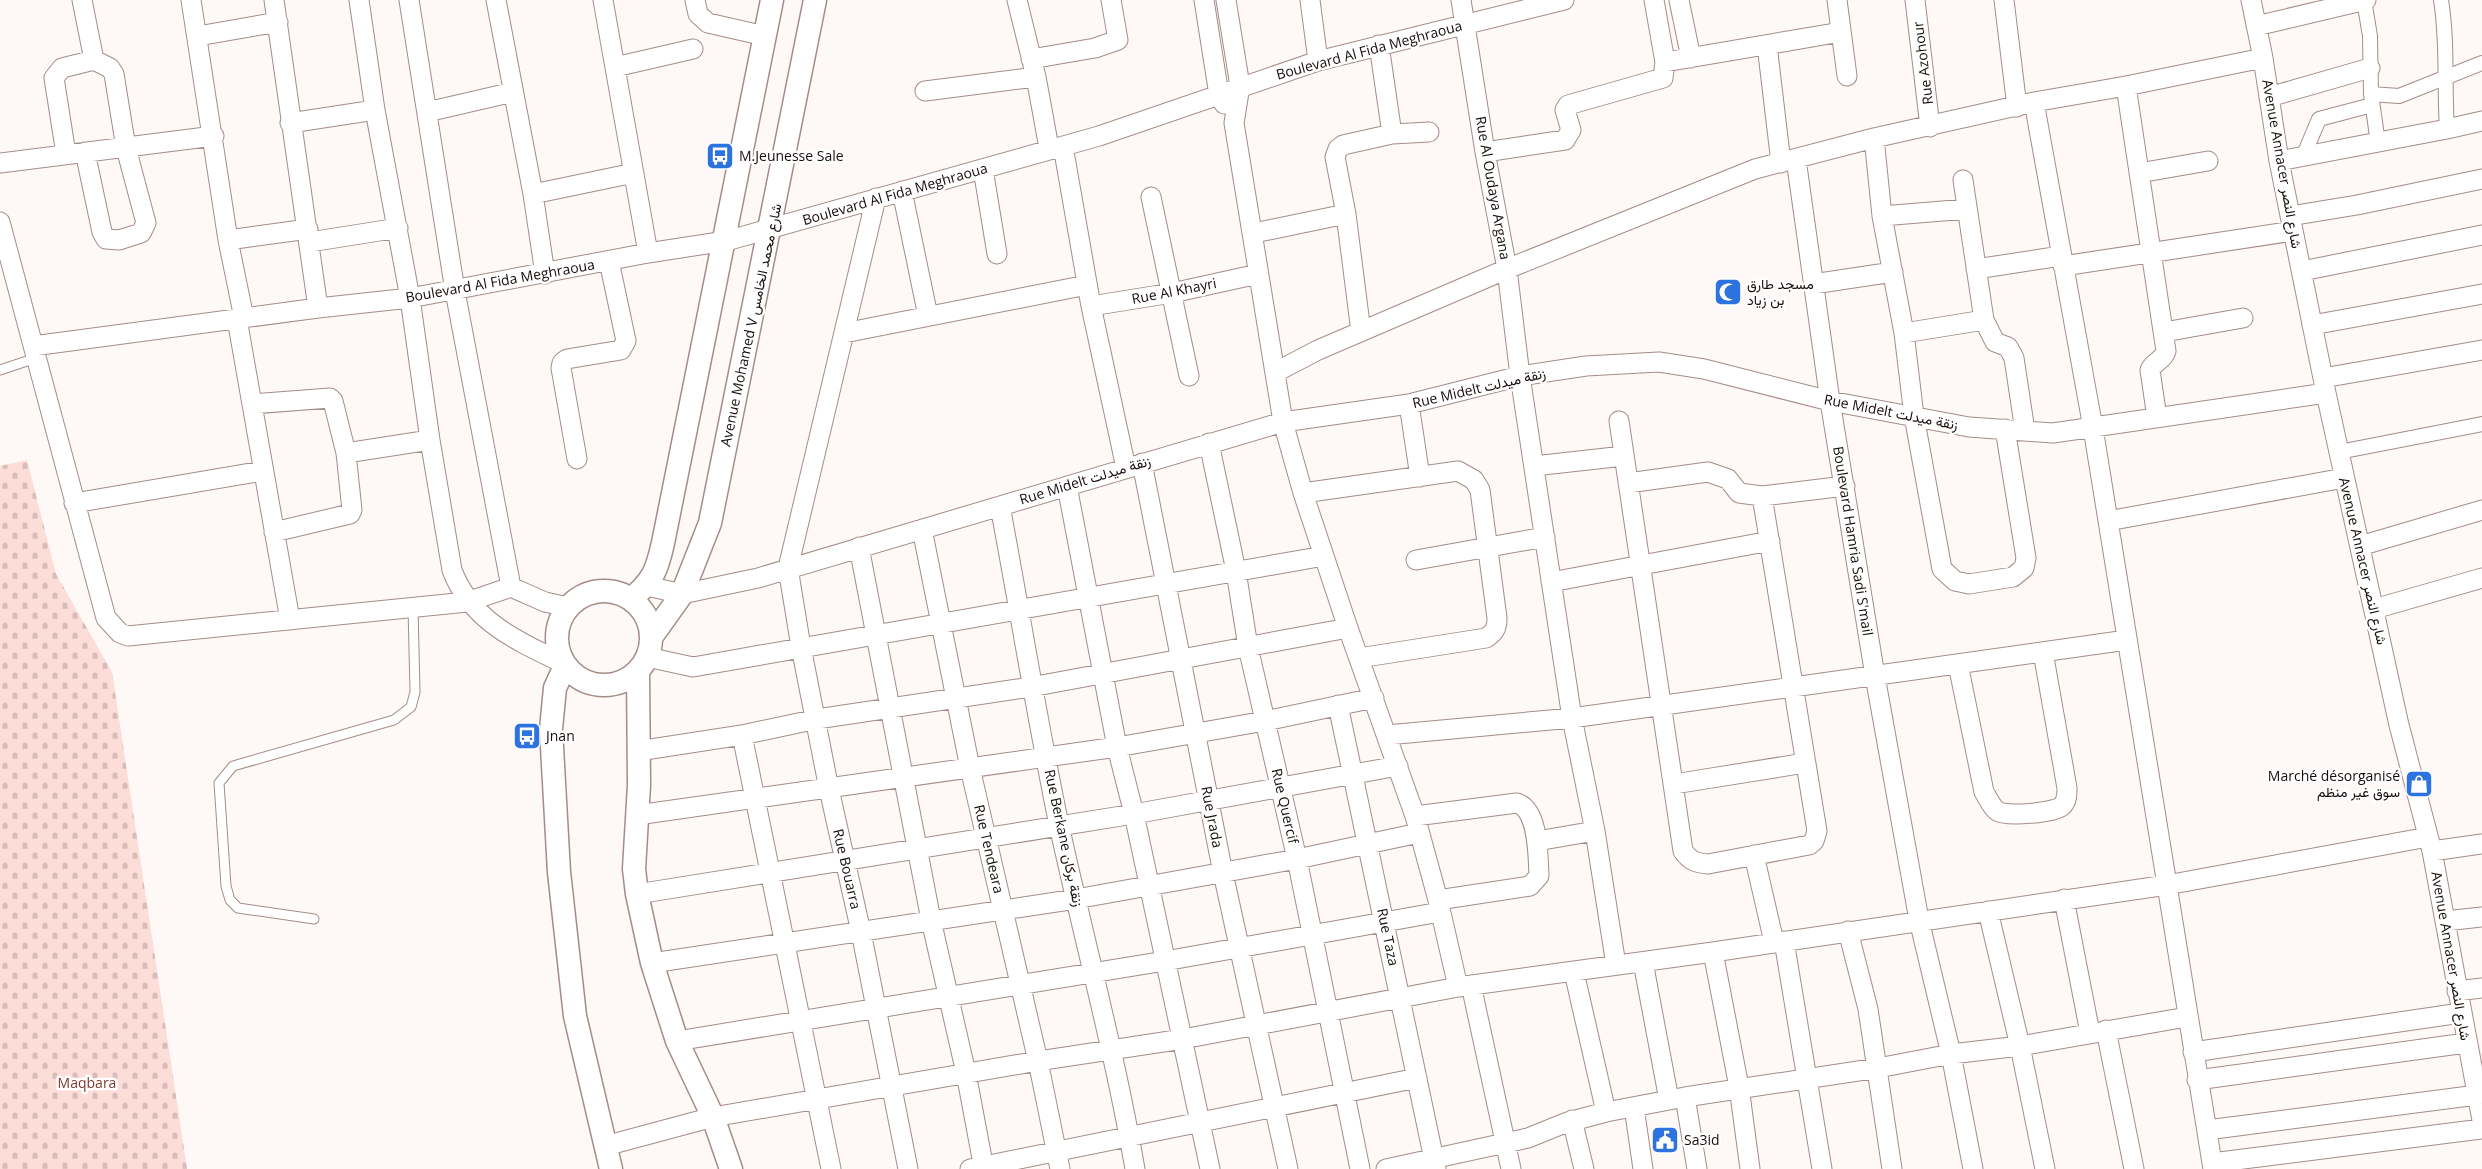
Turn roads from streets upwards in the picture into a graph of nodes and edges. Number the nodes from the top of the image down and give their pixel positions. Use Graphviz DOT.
graph roads {
  1 [pos="82,0"];
  2 [pos="191,0"];
  3 [pos="274,0"];
  4 [pos="359,0"];
  5 [pos="409,0"];
  6 [pos="497,0"];
  7 [pos="604,0"];
  8 [pos="694,0"];
  9 [pos="772,0"];
  10 [pos="815,0"];
  11 [pos="1016,0"];
  12 [pos="1111,0"];
  13 [pos="1204,0"];
  14 [pos="1226,0"];
  15 [pos="1310,0"];
  16 [pos="1461,0"];
  17 [pos="1654,0"];
  18 [pos="1680,0"];
  19 [pos="1837,0"];
  20 [pos="1916,0"];
  21 [pos="2004,0"];
  22 [pos="2251,0"];
  23 [pos="2365,0"];
  24 [pos="2441,0"];
  25 [pos="1556,1"];
  26 [pos="278,22"];
  27 [pos="1466,24"];
  28 [pos="2256,26"];
  29 [pos="1841,32"];
  30 [pos="198,36"];
  31 [pos="765,36"];
  32 [pos="1379,45"];
  33 [pos="1767,45"];
  34 [pos="693,49"];
  35 [pos="1691,58"];
  36 [pos="2262,58"];
  37 [pos="1031,59"];
  38 [pos="94,60"];
  39 [pos="1318,61"];
  40 [pos="1665,62"];
  41 [pos="2482,63"];
  42 [pos="615,67"];
  43 [pos="2370,68"];
  44 [pos="1847,76"];
  45 [pos="1036,77"];
  46 [pos="2445,78"];
  47 [pos="1240,86"];
  48 [pos="2126,86"];
  49 [pos="925,91"];
  50 [pos="513,92"];
  51 [pos="1219,95"];
  52 [pos="2269,97"];
  53 [pos="2372,100"];
  54 [pos="2026,105"];
  55 [pos="375,110"];
  56 [pos="427,112"];
  57 [pos="2482,121"];
  58 [pos="290,123"];
  59 [pos="1234,123"];
  60 [pos="1930,127"];
  61 [pos="2447,129"];
  62 [pos="1428,132"];
  63 [pos="1392,134"];
  64 [pos="214,136"];
  65 [pos="1874,138"];
  66 [pos="2378,142"];
  67 [pos="1056,147"];
  68 [pos="126,148"];
  69 [pos="85,152"];
  70 [pos="1485,152"];
  71 [pos="66,154"];
  72 [pos="2304,157"];
  73 [pos="2208,161"];
  74 [pos="2279,161"];
  75 [pos="1788,162"];
  76 [pos="0,163"];
  77 [pos="983,169"];
  78 [pos="634,173"];
  79 [pos="2139,173"];
  80 [pos="2482,179"];
  81 [pos="1963,180"];
  82 [pos="902,191"];
  83 [pos="533,194"];
  84 [pos="1150,196"];
  85 [pos="876,198"];
  86 [pos="1967,209"];
  87 [pos="1346,214"];
  88 [pos="1882,216"];
  89 [pos="0,222"];
  90 [pos="2292,224"];
  91 [pos="398,228"];
  92 [pos="771,230"];
  93 [pos="1254,233"];
  94 [pos="309,235"];
  95 [pos="2482,235"];
  96 [pos="228,240"];
  97 [pos="726,241"];
  98 [pos="2151,252"];
  99 [pos="648,253"];
  100 [pos="997,254"];
  101 [pos="609,260"];
  102 [pos="2062,261"];
  103 [pos="1507,269"];
  104 [pos="1976,269"];
  105 [pos="2302,270"];
  106 [pos="1893,272"];
  107 [pos="545,274"];
  108 [pos="1258,274"];
  109 [pos="1813,284"];
  110 [pos="1087,285"];
  111 [pos="455,291"];
  112 [pos="1172,293"];
  113 [pos="2482,294"];
  114 [pos="410,298"];
  115 [pos="1091,306"];
  116 [pos="318,308"];
  117 [pos="928,316"];
  118 [pos="241,318"];
  119 [pos="2243,318"];
  120 [pos="1984,320"];
  121 [pos="2312,325"];
  122 [pos="1361,332"];
  123 [pos="2164,332"];
  124 [pos="844,333"];
  125 [pos="1904,333"];
  126 [pos="2482,350"];
  127 [pos="34,352"];
  128 [pos="1276,372"];
  129 [pos="1189,376"];
  130 [pos="1520,376"];
  131 [pos="2325,385"];
  132 [pos="1830,402"];
  133 [pos="252,404"];
  134 [pos="1409,404"];
  135 [pos="1914,416"];
  136 [pos="2158,418"];
  137 [pos="1619,420"];
  138 [pos="1283,422"];
  139 [pos="2482,424"];
  140 [pos="2093,428"];
  141 [pos="2005,429"];
  142 [pos="2025,432"];
  143 [pos="430,440"];
  144 [pos="1209,443"];
  145 [pos="2339,452"];
  146 [pos="346,453"];
  147 [pos="1624,456"];
  148 [pos="577,459"];
  149 [pos="1134,466"];
  150 [pos="1534,466"];
  151 [pos="263,471"];
  152 [pos="1420,477"];
  153 [pos="2344,478"];
  154 [pos="1628,483"];
  155 [pos="1066,486"];
  156 [pos="1845,486"];
  157 [pos="1303,493"];
  158 [pos="1762,496"];
  159 [pos="74,503"];
  160 [pos="1000,506"];
  161 [pos="2482,510"];
  162 [pos="2108,522"];
  163 [pos="922,528"];
  164 [pos="274,532"];
  165 [pos="1545,537"];
  166 [pos="1770,541"];
  167 [pos="2360,546"];
  168 [pos="859,547"];
  169 [pos="1486,548"];
  170 [pos="1324,556"];
  171 [pos="1416,560"];
  172 [pos="1640,566"];
  173 [pos="788,568"];
  174 [pos="1236,571"];
  175 [pos="2482,578"];
  176 [pos="1551,582"];
  177 [pos="1165,585"];
  178 [pos="511,587"];
  179 [pos="639,592"];
  180 [pos="682,594"];
  181 [pos="1087,599"];
  182 [pos="468,602"];
  183 [pos="568,607"];
  184 [pos="1019,608"];
  185 [pos="2374,609"];
  186 [pos="290,620"];
  187 [pos="941,622"];
  188 [pos="1348,628"];
  189 [pos="876,633"];
  190 [pos="2127,640"];
  191 [pos="801,647"];
  192 [pos="1248,647"];
  193 [pos="2043,652"];
  194 [pos="646,654"];
  195 [pos="1358,658"];
  196 [pos="1179,660"];
  197 [pos="564,664"];
  198 [pos="1958,664"];
  199 [pos="1102,673"];
  200 [pos="1875,676"];
  201 [pos="1031,687"];
  202 [pos="1793,687"];
  203 [pos="956,698"];
  204 [pos="1374,698"];
  205 [pos="1338,705"];
  206 [pos="1661,705"];
  207 [pos="889,708"];
  208 [pos="1572,718"];
  209 [pos="817,719"];
  210 [pos="1265,721"];
  211 [pos="1195,733"];
  212 [pos="742,735"];
  213 [pos="1387,736"];
  214 [pos="1117,747"];
  215 [pos="638,751"];
  216 [pos="1047,758"];
  217 [pos="1805,763"];
  218 [pos="1398,766"];
  219 [pos="970,768"];
  220 [pos="1352,775"];
  221 [pos="903,779"];
  222 [pos="1674,784"];
  223 [pos="1281,788"];
  224 [pos="829,789"];
  225 [pos="756,799"];
  226 [pos="1209,801"];
  227 [pos="1134,814"];
  228 [pos="637,815"];
  229 [pos="1417,824"];
  230 [pos="1059,825"];
  231 [pos="1595,831"];
  232 [pos="986,839"];
  233 [pos="1538,840"];
  234 [pos="2430,844"];
  235 [pos="2482,844"];
  236 [pos="1368,845"];
  237 [pos="917,849"];
  238 [pos="1754,855"];
  239 [pos="1297,859"];
  240 [pos="846,861"];
  241 [pos="771,873"];
  242 [pos="1222,873"];
  243 [pos="1147,884"];
  244 [pos="2167,884"];
  245 [pos="637,894"];
  246 [pos="1076,899"];
  247 [pos="2064,899"];
  248 [pos="1439,906"];
  249 [pos="1003,909"];
  250 [pos="1988,911"];
  251 [pos="2482,917"];
  252 [pos="931,920"];
  253 [pos="1919,920"];
  254 [pos="1384,921"];
  255 [pos="2445,921"];
  256 [pos="1848,931"];
  257 [pos="861,932"];
  258 [pos="1313,935"];
  259 [pos="1779,941"];
  260 [pos="785,943"];
  261 [pos="1239,948"];
  262 [pos="1714,952"];
  263 [pos="1165,961"];
  264 [pos="1644,962"];
  265 [pos="652,963"];
  266 [pos="1616,965"];
  267 [pos="1574,972"];
  268 [pos="1094,973"];
  269 [pos="1020,986"];
  270 [pos="1464,986"];
  271 [pos="2482,988"];
  272 [pos="2457,990"];
  273 [pos="947,998"];
  274 [pos="1402,998"];
  275 [pos="876,1009"];
  276 [pos="1328,1012"];
  277 [pos="2461,1014"];
  278 [pos="2188,1017"];
  279 [pos="800,1021"];
  280 [pos="1256,1024"];
  281 [pos="2098,1032"];
  282 [pos="1183,1039"];
  283 [pos="677,1041"];
  284 [pos="2466,1043"];
  285 [pos="2020,1046"];
  286 [pos="1110,1050"];
  287 [pos="2193,1052"];
  288 [pos="1951,1054"];
  289 [pos="1038,1061"];
  290 [pos="1878,1068"];
  291 [pos="966,1073"];
  292 [pos="1808,1077"];
  293 [pos="1417,1078"];
  294 [pos="2197,1080"];
  295 [pos="892,1086"];
  296 [pos="1739,1088"];
  297 [pos="1344,1092"];
  298 [pos="2476,1095"];
  299 [pos="1677,1099"];
  300 [pos="817,1100"];
  301 [pos="1273,1106"];
  302 [pos="1634,1107"];
  303 [pos="1606,1112"];
  304 [pos="713,1117"];
  305 [pos="1572,1120"];
  306 [pos="2482,1120"];
  307 [pos="1201,1121"];
  308 [pos="2482,1129"];
  309 [pos="2207,1130"];
  310 [pos="1129,1136"];
  311 [pos="1504,1143"];
  312 [pos="605,1146"];
  313 [pos="1056,1150"];
  314 [pos="1435,1164"];
  315 [pos="2212,1166"];
  316 [pos="979,1168"];
  317 [pos="612,1169"];
  318 [pos="731,1169"];
  319 [pos="831,1169"];
  320 [pos="908,1169"];
  321 [pos="1060,1169"];
  322 [pos="1135,1169"];
  323 [pos="1210,1169"];
  324 [pos="1288,1169"];
  325 [pos="1360,1169"];
  326 [pos="1386,1169"];
  327 [pos="1511,1169"];
  328 [pos="1584,1169"];
  329 [pos="1643,1169"];
  330 [pos="1697,1169"];
  331 [pos="1750,1169"];
  332 [pos="1822,1169"];
  333 [pos="1892,1169"];
  334 [pos="1973,1169"];
  335 [pos="2045,1169"];
  336 [pos="2134,1169"];
  1 -- 38 [label="street"];
  2 -- 30 [label="street"];
  3 -- 26 [label="street"];
  4 -- 55 [label="street"];
  5 -- 56 [label="street"];
  6 -- 50 [label="street"];
  7 -- 42 [label="street"];
  8 -- 31 [label="street"];
  9 -- 31 [label="street"];
  10 -- 92 [label="street, Avenue Mohamed V شارع محمد الخامس"];
  11 -- 37 [label="street, Rue Jrada"];
  12 -- 37 [label="street"];
  13 -- 51 [label="street"];
  14 -- 47 [label="street"];
  15 -- 39 [label="street"];
  16 -- 27 [label="street, Rue Al Oudaya Argana"];
  17 -- 40 [label="street"];
  18 -- 35 [label="street"];
  19 -- 29 [label="street"];
  20 -- 60 [label="street, Rue Azohour"];
  21 -- 54 [label="street"];
  22 -- 28 [label="street, Avenue Annacer شارع النصر"];
  23 -- 28 [label="street"];
  23 -- 43 [label="street"];
  24 -- 46 [label="street"];
  25 -- 27 [label="street, Boulevard Al Fida Meghraoua"];
  26 -- 30 [label="street"];
  26 -- 58 [label="street"];
  27 -- 32 [label="street, Boulevard Al Fida Meghraoua"];
  27 -- 70 [label="street, Rue Al Oudaya Argana"];
  28 -- 36 [label="street, Avenue Annacer شارع النصر"];
  29 -- 33 [label="street"];
  29 -- 44 [label="street"];
  30 -- 64 [label="street"];
  31 -- 97 [label="street"];
  32 -- 39 [label="street, Boulevard Al Fida Meghraoua"];
  32 -- 63 [label="street"];
  33 -- 35 [label="street"];
  33 -- 75 [label="street, Boulevard Hamria Sadi S'mail"];
  34 -- 42 [label="street"];
  35 -- 40 [label="street"];
  36 -- 48 [label="street"];
  36 -- 52 [label="street, Avenue Annacer شارع النصر"];
  37 -- 45 [label="street, Rue Jrada"];
  38 -- 68 [label="street"];
  38 -- 71 [label="street"];
  39 -- 47 [label="street, Boulevard Al Fida Meghraoua"];
  40 -- 70 [label="street"];
  41 -- 46 [label="street"];
  42 -- 78 [label="street"];
  43 -- 52 [label="street"];
  43 -- 53 [label="street"];
  45 -- 49 [label="street"];
  45 -- 67 [label="street, Rue Jrada"];
  46 -- 53 [label="street"];
  46 -- 61 [label="street"];
  47 -- 51 [label="street, Boulevard Al Fida Meghraoua"];
  47 -- 59 [label="street"];
  48 -- 54 [label="street"];
  48 -- 79 [label="street"];
  50 -- 56 [label="street"];
  50 -- 83 [label="street"];
  51 -- 59 [label="street"];
  51 -- 67 [label="street, Boulevard Al Fida Meghraoua"];
  52 -- 74 [label="street, Avenue Annacer شارع النصر"];
  53 -- 66 [label="street"];
  53 -- 72 [label="street"];
  54 -- 60 [label="street"];
  54 -- 102 [label="street"];
  55 -- 58 [label="street"];
  55 -- 91 [label="street"];
  56 -- 111 [label="street"];
  57 -- 61 [label="street"];
  58 -- 94 [label="street"];
  59 -- 93 [label="street"];
  60 -- 65 [label="street"];
  61 -- 66 [label="street"];
  62 -- 63 [label="street"];
  63 -- 87 [label="street"];
  64 -- 68 [label="street"];
  64 -- 96 [label="street"];
  65 -- 75 [label="street"];
  65 -- 88 [label="street"];
  66 -- 72 [label="street"];
  67 -- 77 [label="street, Boulevard Al Fida Meghraoua"];
  67 -- 110 [label="street, Rue Jrada"];
  68 -- 69 [label="street"];
  68 -- 69 [label="street"];
  69 -- 71 [label="street"];
  70 -- 103 [label="street, Rue Al Oudaya Argana"];
  71 -- 76 [label="street"];
  72 -- 74 [label="street"];
  73 -- 79 [label="street"];
  74 -- 90 [label="street, Avenue Annacer شارع النصر"];
  75 -- 103 [label="street"];
  75 -- 109 [label="street, Boulevard Hamria Sadi S'mail"];
  77 -- 82 [label="street, Boulevard Al Fida Meghraoua"];
  77 -- 100 [label="street"];
  78 -- 83 [label="street"];
  78 -- 99 [label="street"];
  79 -- 98 [label="street"];
  80 -- 90 [label="street"];
  81 -- 86 [label="street"];
  82 -- 85 [label="street, Boulevard Al Fida Meghraoua"];
  82 -- 117 [label="street"];
  83 -- 107 [label="street"];
  84 -- 112 [label="street"];
  85 -- 92 [label="street, Boulevard Al Fida Meghraoua"];
  85 -- 124 [label="street"];
  86 -- 88 [label="street"];
  86 -- 104 [label="street"];
  87 -- 93 [label="street"];
  87 -- 122 [label="street"];
  88 -- 106 [label="street"];
  89 -- 127 [label="street"];
  90 -- 98 [label="street"];
  90 -- 105 [label="street, Avenue Annacer شارع النصر"];
  91 -- 94 [label="street"];
  91 -- 114 [label="street"];
  92 -- 97 [label="street, Boulevard Al Fida Meghraoua"];
  92 -- 180 [label="street, Avenue Mohamed V شارع محمد الخامس"];
  93 -- 108 [label="street"];
  94 -- 96 [label="street"];
  94 -- 116 [label="street"];
  95 -- 105 [label="street"];
  96 -- 118 [label="street"];
  97 -- 99 [label="street, Boulevard Al Fida Meghraoua"];
  97 -- 179 [label="street"];
  98 -- 102 [label="street"];
  98 -- 123 [label="street"];
  99 -- 101 [label="street, Boulevard Al Fida Meghraoua"];
  101 -- 107 [label="street, Boulevard Al Fida Meghraoua"];
  101 -- 148 [label="street"];
  102 -- 104 [label="street"];
  102 -- 140 [label="street"];
  103 -- 122 [label="street"];
  103 -- 130 [label="street, Rue Al Oudaya Argana"];
  104 -- 120 [label="street"];
  105 -- 121 [label="street, Avenue Annacer شارع النصر"];
  106 -- 109 [label="street"];
  106 -- 125 [label="street"];
  107 -- 111 [label="street, Boulevard Al Fida Meghraoua"];
  108 -- 112 [label="street, Rue Al Khayri"];
  108 -- 128 [label="street"];
  109 -- 132 [label="street, Boulevard Hamria Sadi S'mail"];
  110 -- 115 [label="street, Rue Jrada"];
  110 -- 117 [label="street"];
  111 -- 114 [label="street, Boulevard Al Fida Meghraoua"];
  111 -- 178 [label="street"];
  112 -- 115 [label="street, Rue Al Khayri"];
  112 -- 129 [label="street"];
  113 -- 121 [label="street"];
  114 -- 116 [label="street, Boulevard Al Fida Meghraoua"];
  114 -- 143 [label="street"];
  115 -- 149 [label="street, Rue Jrada"];
  116 -- 118 [label="street, Boulevard Al Fida Meghraoua"];
  117 -- 124 [label="street"];
  118 -- 127 [label="street, Boulevard Al Fida Meghraoua"];
  118 -- 133 [label="street"];
  119 -- 123 [label="street"];
  120 -- 125 [label="street"];
  120 -- 142 [label="street"];
  121 -- 131 [label="street, Avenue Annacer شارع النصر"];
  122 -- 128 [label="street"];
  123 -- 136 [label="street"];
  124 -- 173 [label="street"];
  125 -- 135 [label="street"];
  126 -- 131 [label="street, Rue Midelt زنقة ميدلت"];
  127 -- 159 [label="street"];
  128 -- 138 [label="street"];
  130 -- 132 [label="street, Rue Midelt زنقة ميدلت"];
  130 -- 134 [label="street, Rue Midelt زنقة ميدلت"];
  130 -- 150 [label="street, Rue Al Oudaya Argana"];
  131 -- 136 [label="street, Rue Midelt زنقة ميدلت"];
  131 -- 145 [label="street, Avenue Annacer شارع النصر"];
  132 -- 135 [label="street, Rue Midelt زنقة ميدلت"];
  132 -- 156 [label="street, Boulevard Hamria Sadi S'mail"];
  133 -- 146 [label="street"];
  133 -- 151 [label="street"];
  134 -- 138 [label="street, Rue Midelt زنقة ميدلت"];
  134 -- 152 [label="street"];
  135 -- 141 [label="street, Rue Midelt زنقة ميدلت"];
  135 -- 141 [label="street"];
  136 -- 140 [label="street, Rue Midelt زنقة ميدلت"];
  137 -- 147 [label="street"];
  138 -- 144 [label="street, Rue Midelt زنقة ميدلت"];
  138 -- 157 [label="street"];
  139 -- 145 [label="street"];
  140 -- 142 [label="street, Rue Midelt زنقة ميدلت"];
  140 -- 162 [label="street"];
  141 -- 142 [label="street, Rue Midelt زنقة ميدلت"];
  143 -- 146 [label="street"];
  143 -- 182 [label="street"];
  144 -- 149 [label="street, Rue Midelt زنقة ميدلت"];
  144 -- 174 [label="street, Rue Quercif"];
  145 -- 153 [label="street, Avenue Annacer شارع النصر"];
  146 -- 164 [label="street"];
  147 -- 150 [label="street"];
  147 -- 154 [label="street"];
  149 -- 155 [label="street, Rue Midelt زنقة ميدلت"];
  149 -- 177 [label="street, Rue Jrada"];
  150 -- 165 [label="street, Rue Al Oudaya Argana"];
  151 -- 159 [label="street"];
  151 -- 164 [label="street"];
  152 -- 157 [label="street"];
  152 -- 169 [label="street"];
  153 -- 162 [label="street"];
  153 -- 167 [label="street, Avenue Annacer شارع النصر"];
  154 -- 158 [label="street"];
  154 -- 172 [label="street"];
  155 -- 160 [label="street, Rue Midelt زنقة ميدلت"];
  155 -- 181 [label="street"];
  156 -- 158 [label="street"];
  156 -- 200 [label="street, Boulevard Hamria Sadi S'mail"];
  157 -- 170 [label="street"];
  158 -- 166 [label="street"];
  159 -- 186 [label="street"];
  160 -- 163 [label="street, Rue Midelt زنقة ميدلت"];
  160 -- 184 [label="street, Rue Berkane زنقة بركان"];
  161 -- 167 [label="street"];
  162 -- 190 [label="street"];
  163 -- 168 [label="street, Rue Midelt زنقة ميدلت"];
  163 -- 187 [label="street, Rue Tendeara"];
  164 -- 186 [label="street"];
  165 -- 169 [label="street"];
  165 -- 176 [label="street, Rue Al Oudaya Argana"];
  166 -- 172 [label="street"];
  166 -- 202 [label="street"];
  167 -- 185 [label="street, Avenue Annacer شارع النصر"];
  168 -- 173 [label="street, Rue Midelt زنقة ميدلت"];
  168 -- 189 [label="street"];
  169 -- 171 [label="street"];
  169 -- 195 [label="street"];
  170 -- 174 [label="street"];
  170 -- 188 [label="street"];
  172 -- 176 [label="street"];
  172 -- 206 [label="street"];
  173 -- 180 [label="street, Rue Midelt زنقة ميدلت"];
  173 -- 191 [label="street, Rue Bouarra"];
  174 -- 177 [label="street"];
  174 -- 192 [label="street, Rue Quercif"];
  175 -- 185 [label="street"];
  176 -- 208 [label="street, Rue Al Oudaya Argana"];
  177 -- 181 [label="street"];
  177 -- 196 [label="street, Rue Jrada"];
  178 -- 182 [label="street"];
  178 -- 183 [label="street"];
  179 -- 180 [label="street, Rue Midelt زنقة ميدلت"];
  179 -- 183 [label="street"];
  179 -- 194 [label="street"];
  180 -- 194 [label="street, Avenue Mohamed V شارع محمد الخامس"];
  181 -- 184 [label="street"];
  181 -- 199 [label="street"];
  182 -- 186 [label="street"];
  182 -- 197 [label="street"];
  183 -- 197 [label="street"];
  184 -- 187 [label="street"];
  184 -- 201 [label="street, Rue Berkane زنقة بركان"];
  185 -- 234 [label="street, Avenue Annacer شارع النصر"];
  187 -- 189 [label="street"];
  187 -- 203 [label="street, Rue Tendeara"];
  188 -- 192 [label="street"];
  188 -- 195 [label="street"];
  189 -- 191 [label="street"];
  189 -- 207 [label="street"];
  190 -- 193 [label="street"];
  190 -- 244 [label="street"];
  191 -- 194 [label="street"];
  191 -- 209 [label="street, Rue Bouarra"];
  192 -- 196 [label="street"];
  192 -- 210 [label="street, Rue Quercif"];
  193 -- 198 [label="street"];
  193 -- 198 [label="street"];
  194 -- 197 [label="street"];
  194 -- 215 [label="street"];
  195 -- 204 [label="street"];
  196 -- 199 [label="street"];
  196 -- 211 [label="street, Rue Jrada"];
  197 -- 312 [label="street"];
  198 -- 200 [label="street"];
  199 -- 201 [label="street"];
  199 -- 214 [label="street"];
  200 -- 202 [label="street"];
  200 -- 253 [label="street, Boulevard Hamria Sadi S'mail"];
  201 -- 203 [label="street"];
  201 -- 216 [label="street, Rue Berkane زنقة بركان"];
  202 -- 206 [label="street"];
  202 -- 217 [label="street"];
  203 -- 207 [label="street"];
  203 -- 219 [label="street, Rue Tendeara"];
  204 -- 205 [label="street"];
  204 -- 213 [label="street"];
  205 -- 210 [label="street"];
  205 -- 220 [label="street, Rue Taza"];
  206 -- 208 [label="street"];
  206 -- 222 [label="street"];
  207 -- 209 [label="street"];
  207 -- 221 [label="street"];
  208 -- 213 [label="street"];
  208 -- 231 [label="street, Rue Al Oudaya Argana"];
  209 -- 212 [label="street"];
  209 -- 224 [label="street, Rue Bouarra"];
  210 -- 211 [label="street"];
  210 -- 223 [label="street, Rue Quercif"];
  211 -- 214 [label="street"];
  211 -- 226 [label="street, Rue Jrada"];
  212 -- 215 [label="street"];
  212 -- 225 [label="street"];
  213 -- 218 [label="street"];
  214 -- 216 [label="street"];
  214 -- 227 [label="street"];
  215 -- 228 [label="street"];
  216 -- 219 [label="street"];
  216 -- 230 [label="street, Rue Berkane زنقة بركان"];
  217 -- 222 [label="street"];
  217 -- 238 [label="street"];
  218 -- 220 [label="street"];
  218 -- 229 [label="street"];
  219 -- 221 [label="street"];
  219 -- 232 [label="street, Rue Tendeara"];
  220 -- 223 [label="street"];
  220 -- 236 [label="street, Rue Taza"];
  221 -- 224 [label="street"];
  221 -- 237 [label="street"];
  222 -- 238 [label="street"];
  223 -- 226 [label="street"];
  223 -- 239 [label="street, Rue Quercif"];
  224 -- 225 [label="street"];
  224 -- 240 [label="street, Rue Bouarra"];
  225 -- 228 [label="street"];
  225 -- 241 [label="street"];
  226 -- 227 [label="street"];
  226 -- 242 [label="street, Rue Jrada"];
  227 -- 230 [label="street"];
  227 -- 243 [label="street"];
  228 -- 245 [label="street"];
  229 -- 233 [label="street"];
  229 -- 236 [label="street"];
  229 -- 248 [label="street"];
  230 -- 232 [label="street"];
  230 -- 246 [label="street, Rue Berkane زنقة بركان"];
  231 -- 233 [label="street"];
  231 -- 266 [label="street, Rue Al Oudaya Argana"];
  232 -- 237 [label="street"];
  232 -- 249 [label="street, Rue Tendeara"];
  233 -- 248 [label="street"];
  234 -- 235 [label="street"];
  234 -- 244 [label="street"];
  234 -- 255 [label="street, Avenue Annacer شارع النصر"];
  236 -- 239 [label="street"];
  236 -- 254 [label="street, Rue Taza"];
  237 -- 240 [label="street"];
  237 -- 252 [label="street"];
  238 -- 259 [label="street"];
  239 -- 242 [label="street"];
  239 -- 258 [label="street, Rue Quercif"];
  240 -- 241 [label="street"];
  240 -- 257 [label="street, Rue Bouarra"];
  241 -- 245 [label="street"];
  241 -- 260 [label="street"];
  242 -- 243 [label="street"];
  242 -- 261 [label="street, Rue Jrada"];
  243 -- 246 [label="street"];
  243 -- 263 [label="street"];
  244 -- 247 [label="street"];
  244 -- 278 [label="street"];
  245 -- 265 [label="street"];
  246 -- 249 [label="street"];
  246 -- 268 [label="street, Rue Berkane زنقة بركان"];
  247 -- 250 [label="street"];
  247 -- 281 [label="street"];
  248 -- 254 [label="street"];
  248 -- 270 [label="street"];
  249 -- 252 [label="street"];
  249 -- 269 [label="street, Rue Tendeara"];
  250 -- 253 [label="street"];
  250 -- 285 [label="street"];
  251 -- 255 [label="street"];
  252 -- 257 [label="street"];
  252 -- 273 [label="street"];
  253 -- 256 [label="street"];
  253 -- 288 [label="street, Boulevard Hamria Sadi S'mail"];
  254 -- 258 [label="street"];
  254 -- 274 [label="street, Rue Taza"];
  255 -- 272 [label="street, Avenue Annacer شارع النصر"];
  256 -- 259 [label="street"];
  256 -- 290 [label="street"];
  257 -- 260 [label="street"];
  257 -- 275 [label="street, Rue Bouarra"];
  258 -- 261 [label="street"];
  258 -- 276 [label="street, Rue Quercif"];
  259 -- 262 [label="street"];
  259 -- 292 [label="street"];
  260 -- 265 [label="street"];
  260 -- 279 [label="street"];
  261 -- 263 [label="street"];
  261 -- 280 [label="street, Rue Jrada"];
  262 -- 264 [label="street"];
  262 -- 296 [label="street"];
  263 -- 268 [label="street"];
  263 -- 282 [label="street"];
  264 -- 266 [label="street"];
  264 -- 299 [label="street"];
  265 -- 283 [label="street"];
  266 -- 267 [label="street"];
  267 -- 270 [label="street"];
  267 -- 303 [label="street"];
  268 -- 269 [label="street"];
  268 -- 286 [label="street, Rue Berkane زنقة بركان"];
  269 -- 273 [label="street"];
  269 -- 289 [label="street, Rue Tendeara"];
  270 -- 274 [label="street"];
  270 -- 311 [label="street"];
  271 -- 272 [label="street"];
  272 -- 277 [label="street, Avenue Annacer شارع النصر"];
  273 -- 275 [label="street"];
  273 -- 291 [label="street"];
  274 -- 276 [label="street"];
  274 -- 293 [label="street, Rue Taza"];
  275 -- 279 [label="street"];
  275 -- 295 [label="street, Rue Bouarra"];
  276 -- 280 [label="street"];
  276 -- 297 [label="street, Rue Quercif"];
  277 -- 284 [label="street, Avenue Annacer شارع النصر"];
  277 -- 287 [label="street"];
  278 -- 281 [label="street"];
  278 -- 287 [label="street"];
  279 -- 283 [label="street"];
  279 -- 300 [label="street"];
  280 -- 282 [label="street"];
  280 -- 301 [label="street, Rue Jrada"];
  281 -- 285 [label="street"];
  281 -- 336 [label="street"];
  282 -- 286 [label="street"];
  282 -- 307 [label="street"];
  283 -- 304 [label="street"];
  284 -- 294 [label="street"];
  284 -- 298 [label="street, Avenue Annacer شارع النصر"];
  285 -- 288 [label="street"];
  285 -- 335 [label="street"];
  286 -- 289 [label="street"];
  286 -- 310 [label="street, Rue Berkane زنقة بركان"];
  287 -- 294 [label="street"];
  288 -- 290 [label="street"];
  288 -- 334 [label="street, Boulevard Hamria Sadi S'mail"];
  289 -- 291 [label="street"];
  289 -- 313 [label="street, Rue Tendeara"];
  290 -- 292 [label="street"];
  290 -- 333 [label="street"];
  291 -- 295 [label="street"];
  291 -- 316 [label="street"];
  292 -- 296 [label="street"];
  292 -- 332 [label="street"];
  293 -- 297 [label="street"];
  293 -- 314 [label="street, Rue Taza"];
  294 -- 309 [label="street"];
  295 -- 300 [label="street"];
  295 -- 320 [label="street, Rue Bouarra"];
  296 -- 299 [label="street"];
  296 -- 331 [label="street"];
  297 -- 301 [label="street"];
  297 -- 325 [label="street, Rue Quercif"];
  298 -- 306 [label="street, Avenue Annacer شارع النصر"];
  298 -- 309 [label="street"];
  299 -- 302 [label="street"];
  299 -- 330 [label="street"];
  300 -- 304 [label="street"];
  300 -- 319 [label="street"];
  301 -- 307 [label="street"];
  301 -- 324 [label="street, Rue Jrada"];
  302 -- 303 [label="street"];
  302 -- 329 [label="street"];
  303 -- 305 [label="street"];
  304 -- 312 [label="street"];
  304 -- 318 [label="street"];
  305 -- 311 [label="street"];
  305 -- 328 [label="street"];
  307 -- 310 [label="street"];
  307 -- 323 [label="street"];
  308 -- 315 [label="street"];
  309 -- 315 [label="street"];
  310 -- 313 [label="street"];
  310 -- 322 [label="street, Rue Berkane زنقة بركان"];
  311 -- 314 [label="street"];
  311 -- 327 [label="street"];
  312 -- 317 [label="street"];
  313 -- 316 [label="street"];
  313 -- 321 [label="street, Rue Tendeara"];
  314 -- 326 [label="street"];
}
